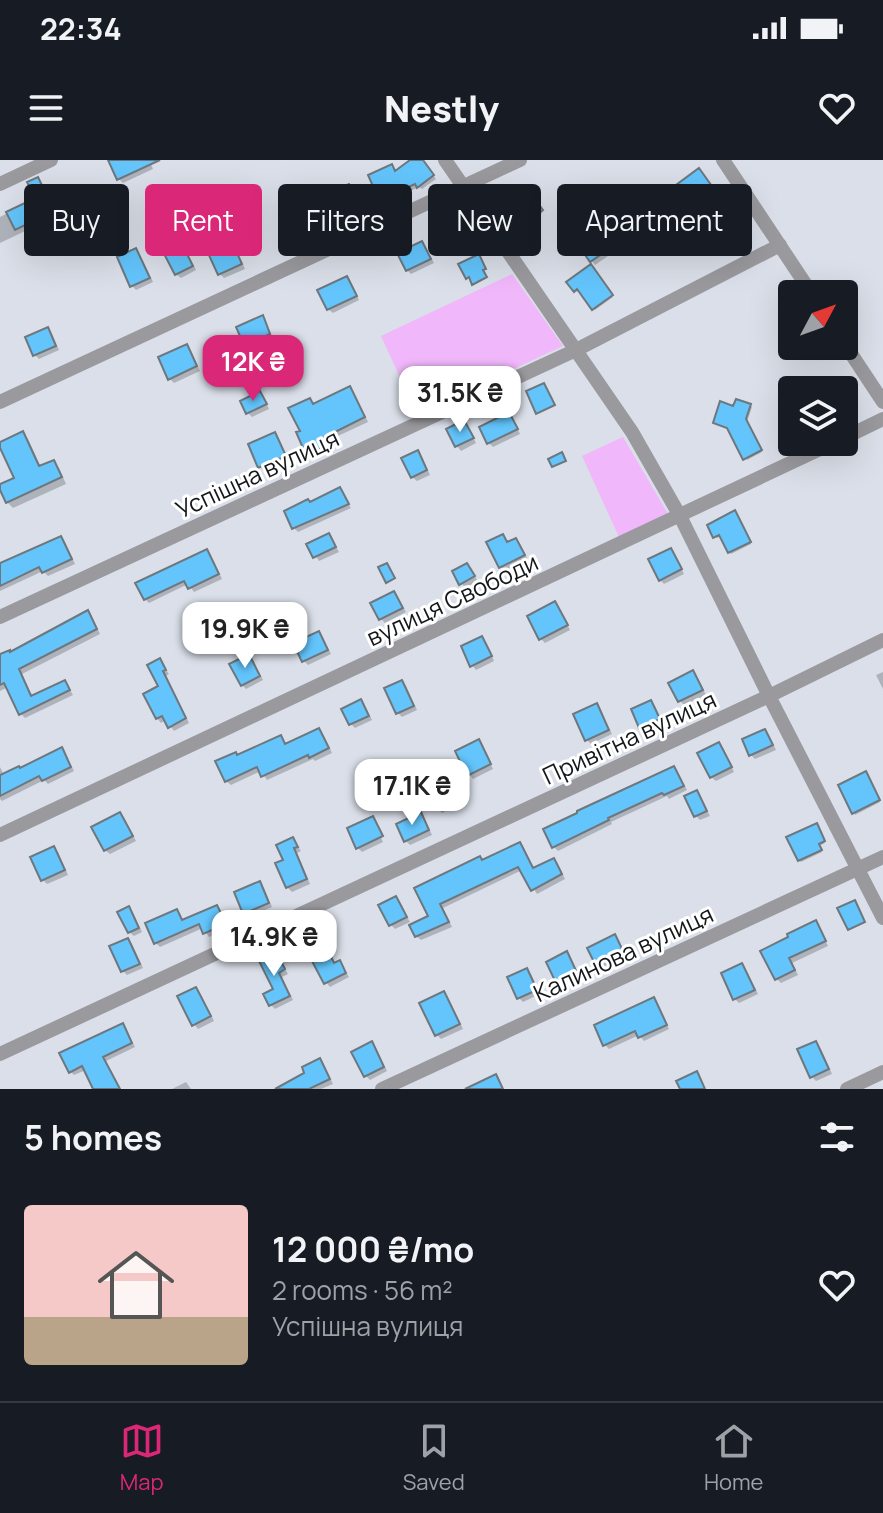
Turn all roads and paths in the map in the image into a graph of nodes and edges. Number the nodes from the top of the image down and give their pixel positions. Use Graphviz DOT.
graph roads {
  1 [pos="51,160"];
  2 [pos="445,160"];
  3 [pos="520,160"];
  4 [pos="723,160"];
  5 [pos="0,184"];
  6 [pos="462,184"];
  7 [pos="470,184"];
  8 [pos="428,204"];
  9 [pos="780,245"];
  10 [pos="511,256"];
  11 [pos="803,280"];
  12 [pos="576,350"];
  13 [pos="855,360"];
  14 [pos="0,402"];
  15 [pos="883,402"];
  16 [pos="883,419"];
  17 [pos="858,431"];
  18 [pos="806,456"];
  19 [pos="680,516"];
  20 [pos="0,617"];
  21 [pos="883,640"];
  22 [pos="769,696"];
  23 [pos="0,835"];
  24 [pos="883,857"];
  25 [pos="858,869"];
  26 [pos="883,918"];
  27 [pos="0,1054"];
  28 [pos="883,1072"];
  29 [pos="382,1089"];
  30 [pos="847,1089"];
  1 -- 5 [label="street"];
  2 -- 6 [label="street"];
  3 -- 7 [label="street"];
  4 -- 9 [label="street"];
  8 -- 14 [label="street"];
  9 -- 11 [label="street"];
  9 -- 12 [label="street, Успішна вулиця"];
  10 -- 12 [label="street"];
  12 -- 19 [label="street"];
  12 -- 20 [label="street, Успішна вулиця"];
  13 -- 15 [label="street"];
  16 -- 17 [label="street"];
  18 -- 19 [label="street, вулиця Свободи"];
  19 -- 22 [label="street"];
  19 -- 23 [label="street, вулиця Свободи"];
  21 -- 22 [label="street, Привітна вулиця"];
  22 -- 25 [label="street"];
  22 -- 27 [label="street, Привітна вулиця"];
  24 -- 25 [label="street, Калинова вулиця"];
  25 -- 26 [label="street"];
  25 -- 29 [label="street, Калинова вулиця"];
  28 -- 30 [label="street"];
}
